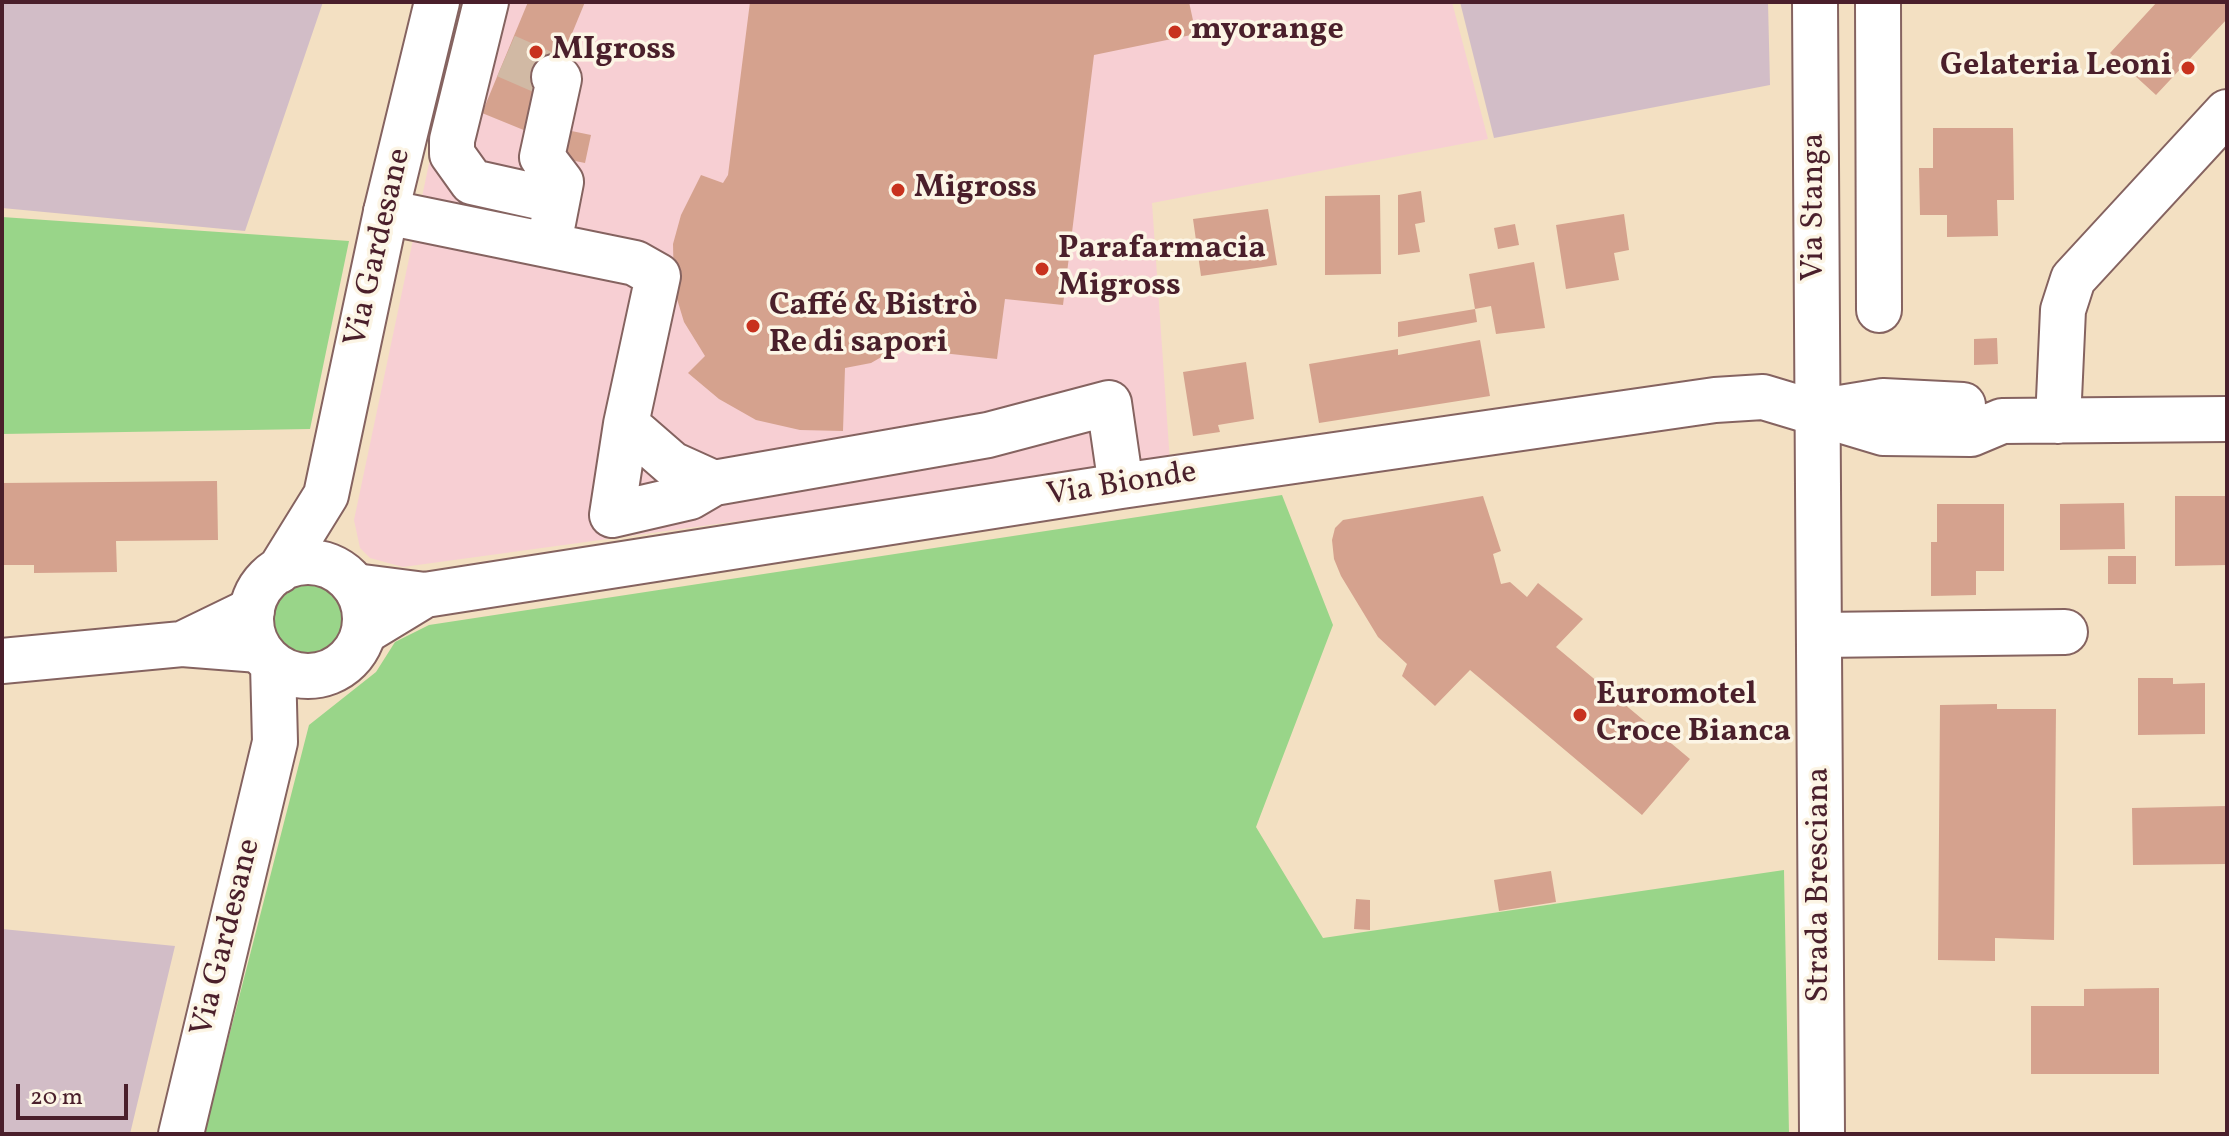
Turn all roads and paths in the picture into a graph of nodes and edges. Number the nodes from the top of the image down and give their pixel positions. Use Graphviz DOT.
graph roads {
  1 [pos="437,2"];
  2 [pos="486,2"];
  3 [pos="517,2"];
  4 [pos="1815,2"];
  5 [pos="1878,2"];
  6 [pos="506,56"];
  7 [pos="554,77"];
  8 [pos="2227,112"];
  9 [pos="557,201"];
  10 [pos="386,212"];
  11 [pos="549,246"];
  12 [pos="1879,310"];
  13 [pos="1818,412"];
  14 [pos="2227,419"];
  15 [pos="2058,421"];
  16 [pos="626,424"];
  17 [pos="714,483"];
  18 [pos="1121,486"];
  19 [pos="326,495"];
  20 [pos="279,571"];
  21 [pos="346,578"];
  22 [pos="425,595"];
  23 [pos="364,632"];
  24 [pos="2065,632"];
  25 [pos="1819,635"];
  26 [pos="274,650"];
  27 [pos="2,661"];
  28 [pos="181,1134"];
  29 [pos="1822,1134"];
  1 -- 10 [label="street, Via Gardesane"];
  2 -- 9 [label="street"];
  3 -- 6 [label="street"];
  4 -- 13 [label="street, Via Stanga"];
  5 -- 12 [label="street"];
  7 -- 9 [label="street"];
  8 -- 15 [label="street"];
  9 -- 11 [label="street"];
  10 -- 11 [label="street"];
  10 -- 19 [label="street, Via Gardesane"];
  11 -- 16 [label="street"];
  13 -- 15 [label="street"];
  13 -- 18 [label="street, Via Bionde"];
  13 -- 25 [label="street, Strada Bresciana"];
  14 -- 15 [label="street"];
  16 -- 17 [label="street"];
  16 -- 17 [label="street"];
  17 -- 18 [label="street"];
  18 -- 22 [label="street, Via Bionde"];
  19 -- 20 [label="street, Via Gardesane"];
  19 -- 21 [label="street, Via Gardesane"];
  20 -- 21 [label="street"];
  20 -- 26 [label="street"];
  21 -- 22 [label="street, Via Bionde"];
  21 -- 23 [label="street"];
  22 -- 23 [label="street, Via Bionde"];
  23 -- 26 [label="street"];
  24 -- 25 [label="street"];
  25 -- 29 [label="street, Strada Bresciana"];
  26 -- 27 [label="street"];
  26 -- 28 [label="street, Via Gardesane"];
}
